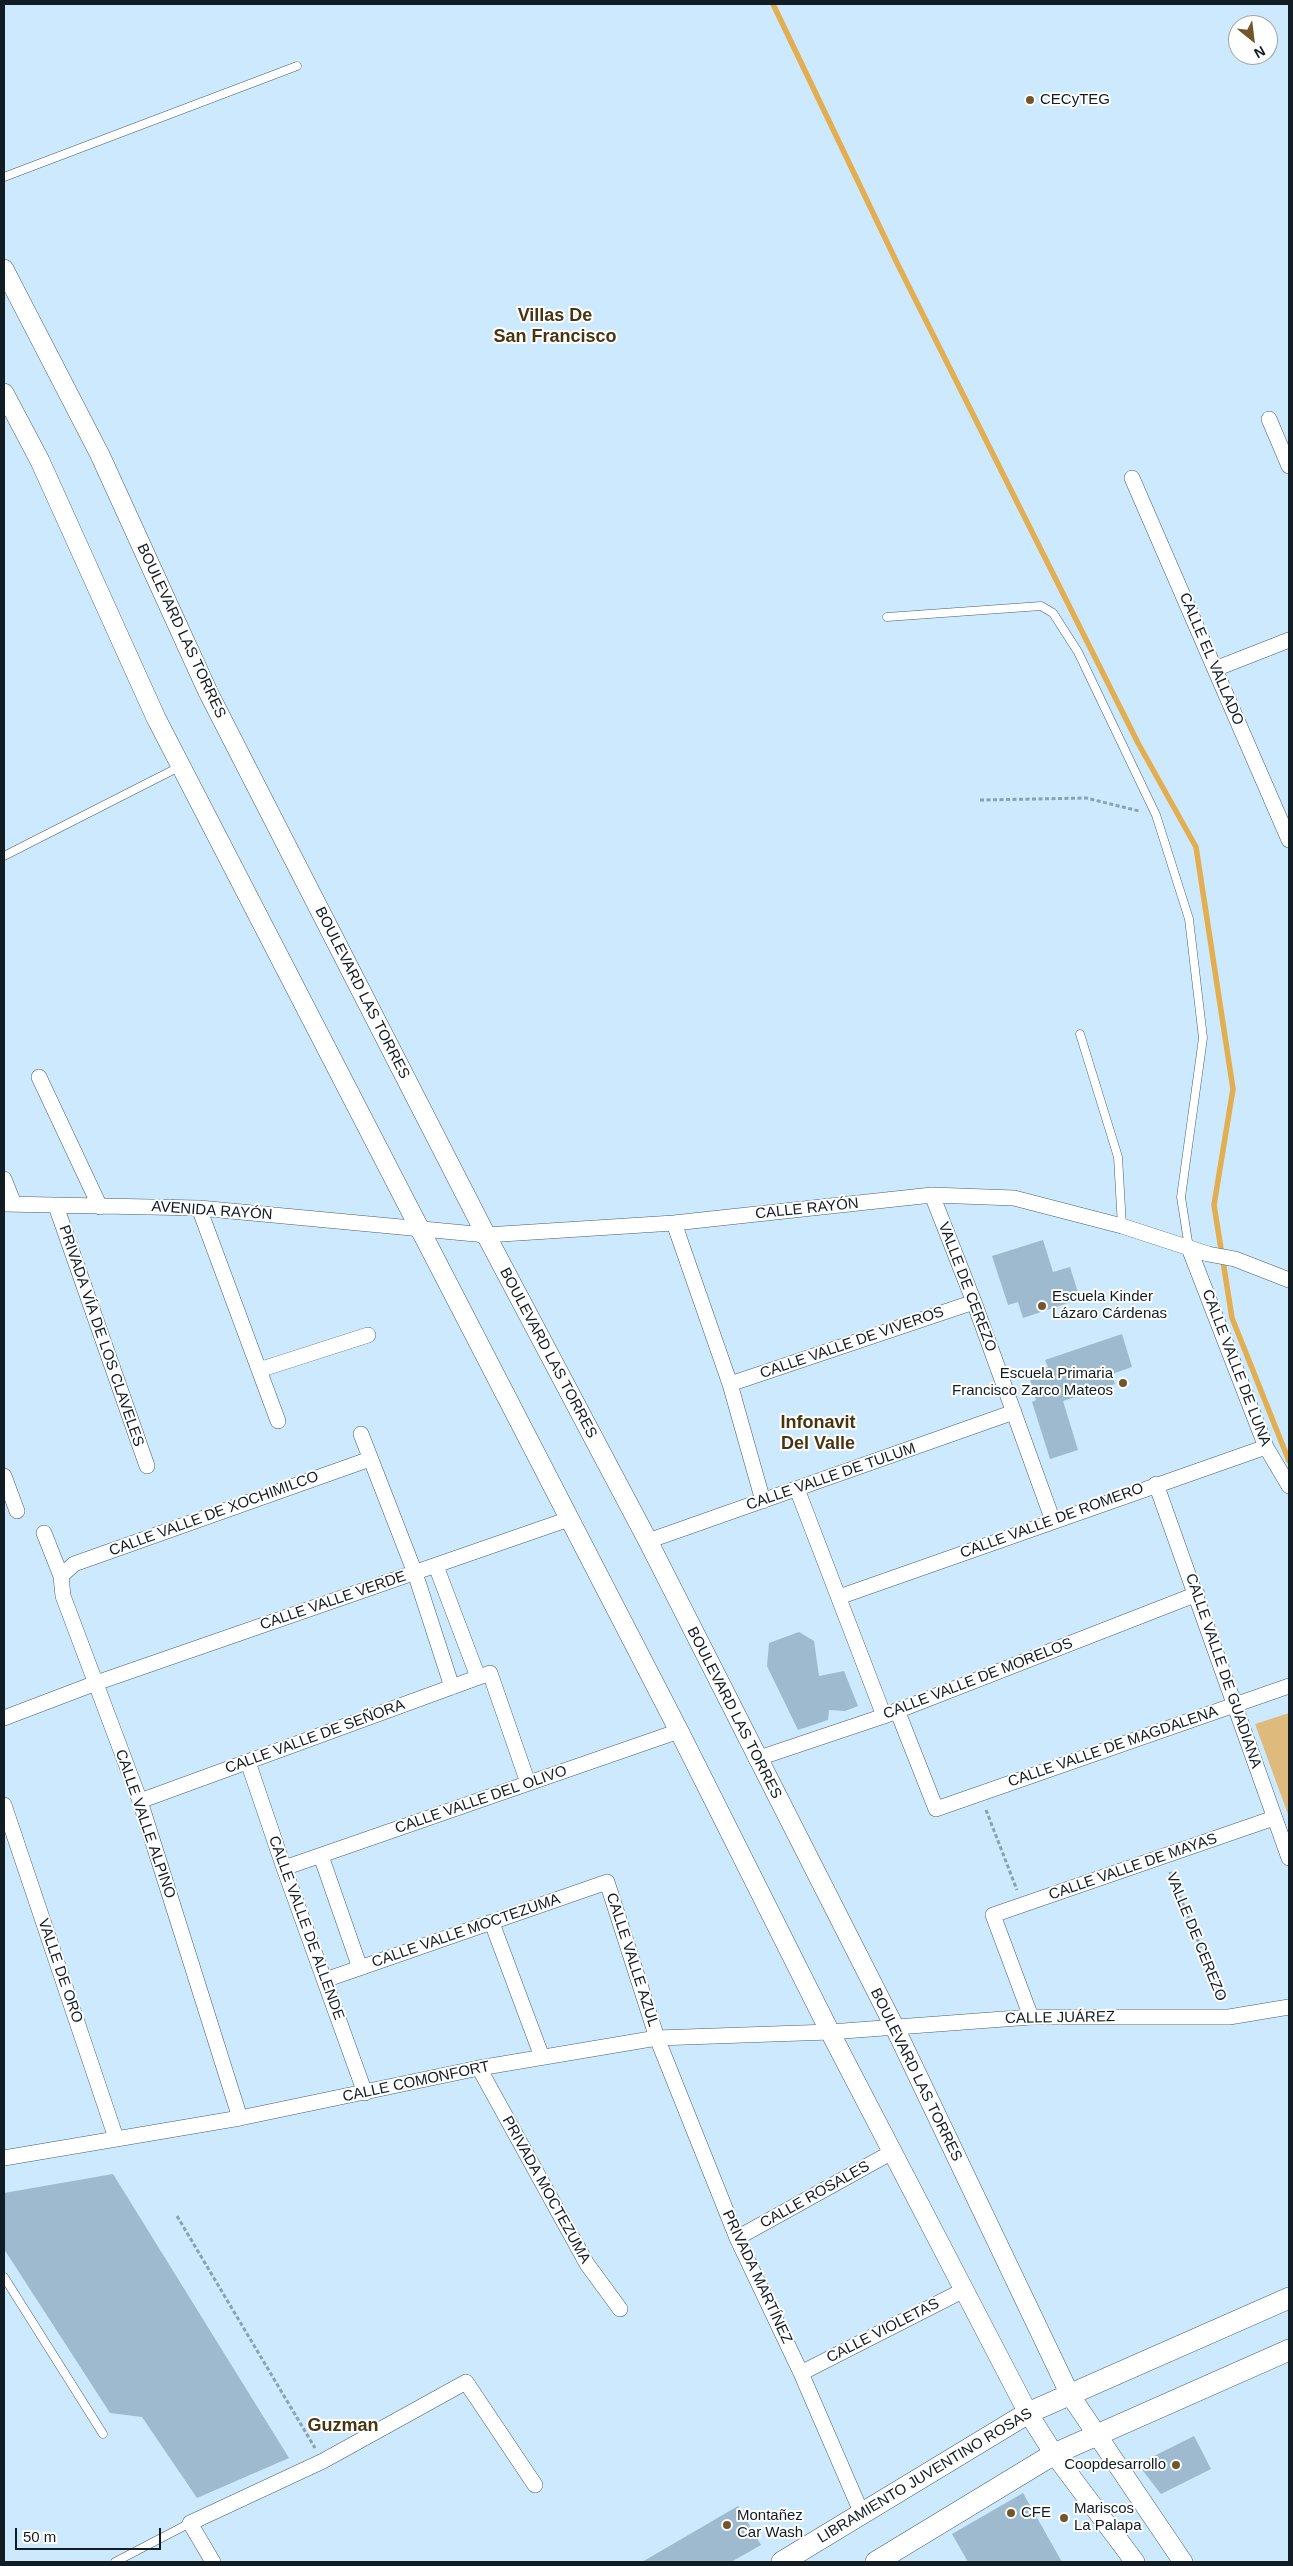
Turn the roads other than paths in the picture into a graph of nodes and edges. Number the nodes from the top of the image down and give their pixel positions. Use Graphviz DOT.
graph roads {
  1 [pos="297,66"];
  2 [pos="4,176"];
  3 [pos="4,269"];
  4 [pos="4,393"];
  5 [pos="1269,419"];
  6 [pos="1289,466"];
  7 [pos="1132,478"];
  8 [pos="887,617"];
  9 [pos="1289,640"];
  10 [pos="1215,670"];
  11 [pos="181,766"];
  12 [pos="1289,840"];
  13 [pos="4,856"];
  14 [pos="1080,1034"];
  15 [pos="39,1077"];
  16 [pos="4,1179"];
  17 [pos="932,1195"];
  18 [pos="9,1204"];
  19 [pos="56,1206"];
  20 [pos="100,1207"];
  21 [pos="199,1208"];
  22 [pos="674,1223"];
  23 [pos="1122,1226"];
  24 [pos="420,1230"];
  25 [pos="486,1235"];
  26 [pos="1189,1248"];
  27 [pos="1289,1280"];
  28 [pos="974,1302"];
  29 [pos="368,1335"];
  30 [pos="259,1370"];
  31 [pos="730,1384"];
  32 [pos="1014,1412"];
  33 [pos="278,1421"];
  34 [pos="361,1434"];
  35 [pos="1266,1447"];
  36 [pos="370,1459"];
  37 [pos="147,1466"];
  38 [pos="4,1476"];
  39 [pos="1156,1484"];
  40 [pos="1289,1486"];
  41 [pos="797,1489"];
  42 [pos="763,1501"];
  43 [pos="17,1511"];
  44 [pos="569,1519"];
  45 [pos="1053,1521"];
  46 [pos="44,1533"];
  47 [pos="648,1542"];
  48 [pos="436,1566"];
  49 [pos="415,1573"];
  50 [pos="61,1576"];
  51 [pos="1197,1594"];
  52 [pos="839,1597"];
  53 [pos="484,1675"];
  54 [pos="96,1683"];
  55 [pos="1289,1686"];
  56 [pos="452,1687"];
  57 [pos="1235,1704"];
  58 [pos="890,1713"];
  59 [pos="4,1718"];
  60 [pos="679,1731"];
  61 [pos="756,1759"];
  62 [pos="248,1762"];
  63 [pos="528,1783"];
  64 [pos="140,1802"];
  65 [pos="4,1805"];
  66 [pos="1274,1818"];
  67 [pos="321,1856"];
  68 [pos="1289,1858"];
  69 [pos="284,1868"];
  70 [pos="607,1882"];
  71 [pos="492,1923"];
  72 [pos="360,1968"];
  73 [pos="325,1980"];
  74 [pos="1289,2007"];
  75 [pos="1031,2017"];
  76 [pos="894,2026"];
  77 [pos="830,2032"];
  78 [pos="657,2038"];
  79 [pos="542,2057"];
  80 [pos="479,2068"];
  81 [pos="365,2093"];
  82 [pos="240,2118"];
  83 [pos="116,2138"];
  84 [pos="894,2151"];
  85 [pos="4,2158"];
  86 [pos="737,2238"];
  87 [pos="4,2277"];
  88 [pos="964,2290"];
  89 [pos="1289,2298"];
  90 [pos="620,2309"];
  91 [pos="1289,2350"];
  92 [pos="801,2373"];
  93 [pos="1070,2395"];
  94 [pos="1028,2413"];
  95 [pos="103,2434"];
  96 [pos="1098,2435"];
  97 [pos="1054,2454"];
  98 [pos="535,2485"];
  99 [pos="862,2514"];
  100 [pos="190,2523"];
  101 [pos="115,2562"];
  102 [pos="213,2562"];
  103 [pos="782,2562"];
  104 [pos="876,2562"];
  105 [pos="1135,2562"];
  106 [pos="1183,2562"];
  1 -- 2 [label="lane"];
  3 -- 25 [label="street, BOULEVARD LAS TORRES"];
  4 -- 11 [label="street"];
  5 -- 6 [label="street"];
  7 -- 10 [label="street, CALLE EL VALLADO"];
  8 -- 26 [label="lane"];
  9 -- 10 [label="street"];
  10 -- 12 [label="street, CALLE EL VALLADO"];
  11 -- 13 [label="lane"];
  11 -- 24 [label="street"];
  14 -- 23 [label="lane"];
  15 -- 20 [label="street"];
  16 -- 18 [label="street"];
  17 -- 22 [label="street, CALLE RAYÓN"];
  17 -- 23 [label="street, CALLE RAYÓN"];
  17 -- 28 [label="street, VALLE DE CEREZO"];
  18 -- 19 [label="street, AVENIDA RAYÓN"];
  19 -- 20 [label="street, AVENIDA RAYÓN"];
  19 -- 37 [label="street, PRIVADA VÍA DE LOS CLAVELES"];
  20 -- 21 [label="street, AVENIDA RAYÓN"];
  21 -- 24 [label="street, AVENIDA RAYÓN"];
  21 -- 30 [label="street"];
  22 -- 25 [label="street, CALLE RAYÓN"];
  22 -- 31 [label="street"];
  23 -- 26 [label="street, CALLE RAYÓN"];
  24 -- 25 [label="street, CALLE RAYÓN"];
  24 -- 44 [label="street"];
  25 -- 47 [label="street, BOULEVARD LAS TORRES"];
  26 -- 27 [label="street, CALLE RAYÓN"];
  26 -- 35 [label="street, CALLE VALLE DE LUNA"];
  28 -- 31 [label="street, CALLE VALLE DE VIVEROS"];
  28 -- 32 [label="street, VALLE DE CEREZO"];
  29 -- 30 [label="street"];
  30 -- 33 [label="street"];
  31 -- 42 [label="street"];
  32 -- 41 [label="street, CALLE VALLE DE TULUM"];
  32 -- 45 [label="street, VALLE DE CEREZO"];
  34 -- 36 [label="street"];
  35 -- 39 [label="street, CALLE VALLE DE ROMERO"];
  35 -- 40 [label="street, CALLE VALLE DE LUNA"];
  36 -- 49 [label="street"];
  36 -- 50 [label="street, CALLE VALLE DE XOCHIMILCO"];
  38 -- 43 [label="street"];
  39 -- 45 [label="street, CALLE VALLE DE ROMERO"];
  39 -- 51 [label="street, CALLE VALLE DE GUADIANA"];
  41 -- 42 [label="street, CALLE VALLE DE TULUM"];
  41 -- 52 [label="street"];
  42 -- 47 [label="street, CALLE VALLE DE TULUM"];
  44 -- 48 [label="street, CALLE VALLE VERDE"];
  44 -- 60 [label="street"];
  45 -- 52 [label="street, CALLE VALLE DE ROMERO"];
  46 -- 50 [label="street, CALLE VALLE ALPINO"];
  47 -- 61 [label="street, BOULEVARD LAS TORRES"];
  48 -- 49 [label="street, CALLE VALLE VERDE"];
  48 -- 53 [label="street"];
  49 -- 54 [label="street, CALLE VALLE VERDE"];
  49 -- 56 [label="street"];
  50 -- 54 [label="street, CALLE VALLE ALPINO"];
  51 -- 57 [label="street, CALLE VALLE DE GUADIANA"];
  51 -- 58 [label="street, CALLE VALLE DE MORELOS"];
  52 -- 58 [label="street"];
  53 -- 56 [label="street, CALLE VALLE DE SEÑORA"];
  53 -- 63 [label="street"];
  54 -- 59 [label="street, CALLE VALLE VERDE"];
  54 -- 64 [label="street, CALLE VALLE ALPINO"];
  55 -- 57 [label="street, CALLE VALLE DE MAGDALENA"];
  56 -- 62 [label="street, CALLE VALLE DE SEÑORA"];
  57 -- 58 [label="street, CALLE VALLE DE MAGDALENA"];
  57 -- 66 [label="street, CALLE VALLE DE GUADIANA"];
  58 -- 61 [label="street, CALLE VALLE DE MORELOS"];
  60 -- 63 [label="street, CALLE VALLE DEL OLIVO"];
  60 -- 77 [label="street"];
  61 -- 76 [label="street, BOULEVARD LAS TORRES"];
  62 -- 64 [label="street, CALLE VALLE DE SEÑORA"];
  62 -- 69 [label="street, CALLE VALLE DE ALLENDE"];
  63 -- 67 [label="street, CALLE VALLE DEL OLIVO"];
  64 -- 82 [label="street, CALLE VALLE ALPINO"];
  65 -- 83 [label="street, VALLE DE ORO"];
  66 -- 68 [label="street, CALLE VALLE DE GUADIANA"];
  66 -- 75 [label="street, CALLE VALLE DE MAYAS"];
  67 -- 69 [label="street, CALLE VALLE DEL OLIVO"];
  67 -- 72 [label="street"];
  69 -- 73 [label="street, CALLE VALLE DE ALLENDE"];
  70 -- 71 [label="street, CALLE VALLE MOCTEZUMA"];
  70 -- 78 [label="street, CALLE VALLE AZUL"];
  71 -- 72 [label="street, CALLE VALLE MOCTEZUMA"];
  71 -- 79 [label="street"];
  72 -- 73 [label="street, CALLE VALLE MOCTEZUMA"];
  73 -- 81 [label="street, CALLE VALLE DE ALLENDE"];
  74 -- 75 [label="street, CALLE JUÁREZ"];
  75 -- 76 [label="street, CALLE JUÁREZ"];
  76 -- 77 [label="street, CALLE JUÁREZ"];
  76 -- 93 [label="street, BOULEVARD LAS TORRES"];
  77 -- 78 [label="street, CALLE COMONFORT"];
  77 -- 84 [label="street"];
  78 -- 79 [label="street, CALLE COMONFORT"];
  78 -- 86 [label="street, PRIVADA MARTÍNEZ"];
  79 -- 80 [label="street, CALLE COMONFORT"];
  80 -- 81 [label="street, CALLE COMONFORT"];
  80 -- 90 [label="street, PRIVADA MOCTEZUMA"];
  81 -- 82 [label="street, CALLE COMONFORT"];
  82 -- 83 [label="street, CALLE COMONFORT"];
  83 -- 85 [label="street, CALLE COMONFORT"];
  84 -- 86 [label="street, CALLE ROSALES"];
  84 -- 88 [label="street"];
  86 -- 92 [label="street, PRIVADA MARTÍNEZ"];
  87 -- 95 [label="lane"];
  88 -- 92 [label="street, CALLE VIOLETAS"];
  88 -- 94 [label="street"];
  89 -- 93 [label="main road, LIBRAMIENTO JUVENTINO ROSAS"];
  91 -- 96 [label="main road"];
  92 -- 99 [label="street, PRIVADA MARTÍNEZ"];
  93 -- 94 [label="main road, LIBRAMIENTO JUVENTINO ROSAS"];
  93 -- 96 [label="street, BOULEVARD LAS TORRES"];
  94 -- 97 [label="street"];
  94 -- 99 [label="main road, LIBRAMIENTO JUVENTINO ROSAS"];
  96 -- 97 [label="main road"];
  96 -- 106 [label="street, BOULEVARD LAS TORRES"];
  97 -- 104 [label="main road"];
  97 -- 105 [label="street"];
  98 -- 100 [label="street"];
  99 -- 103 [label="main road, LIBRAMIENTO JUVENTINO ROSAS"];
  100 -- 101 [label="lane"];
  100 -- 102 [label="street"];
}
